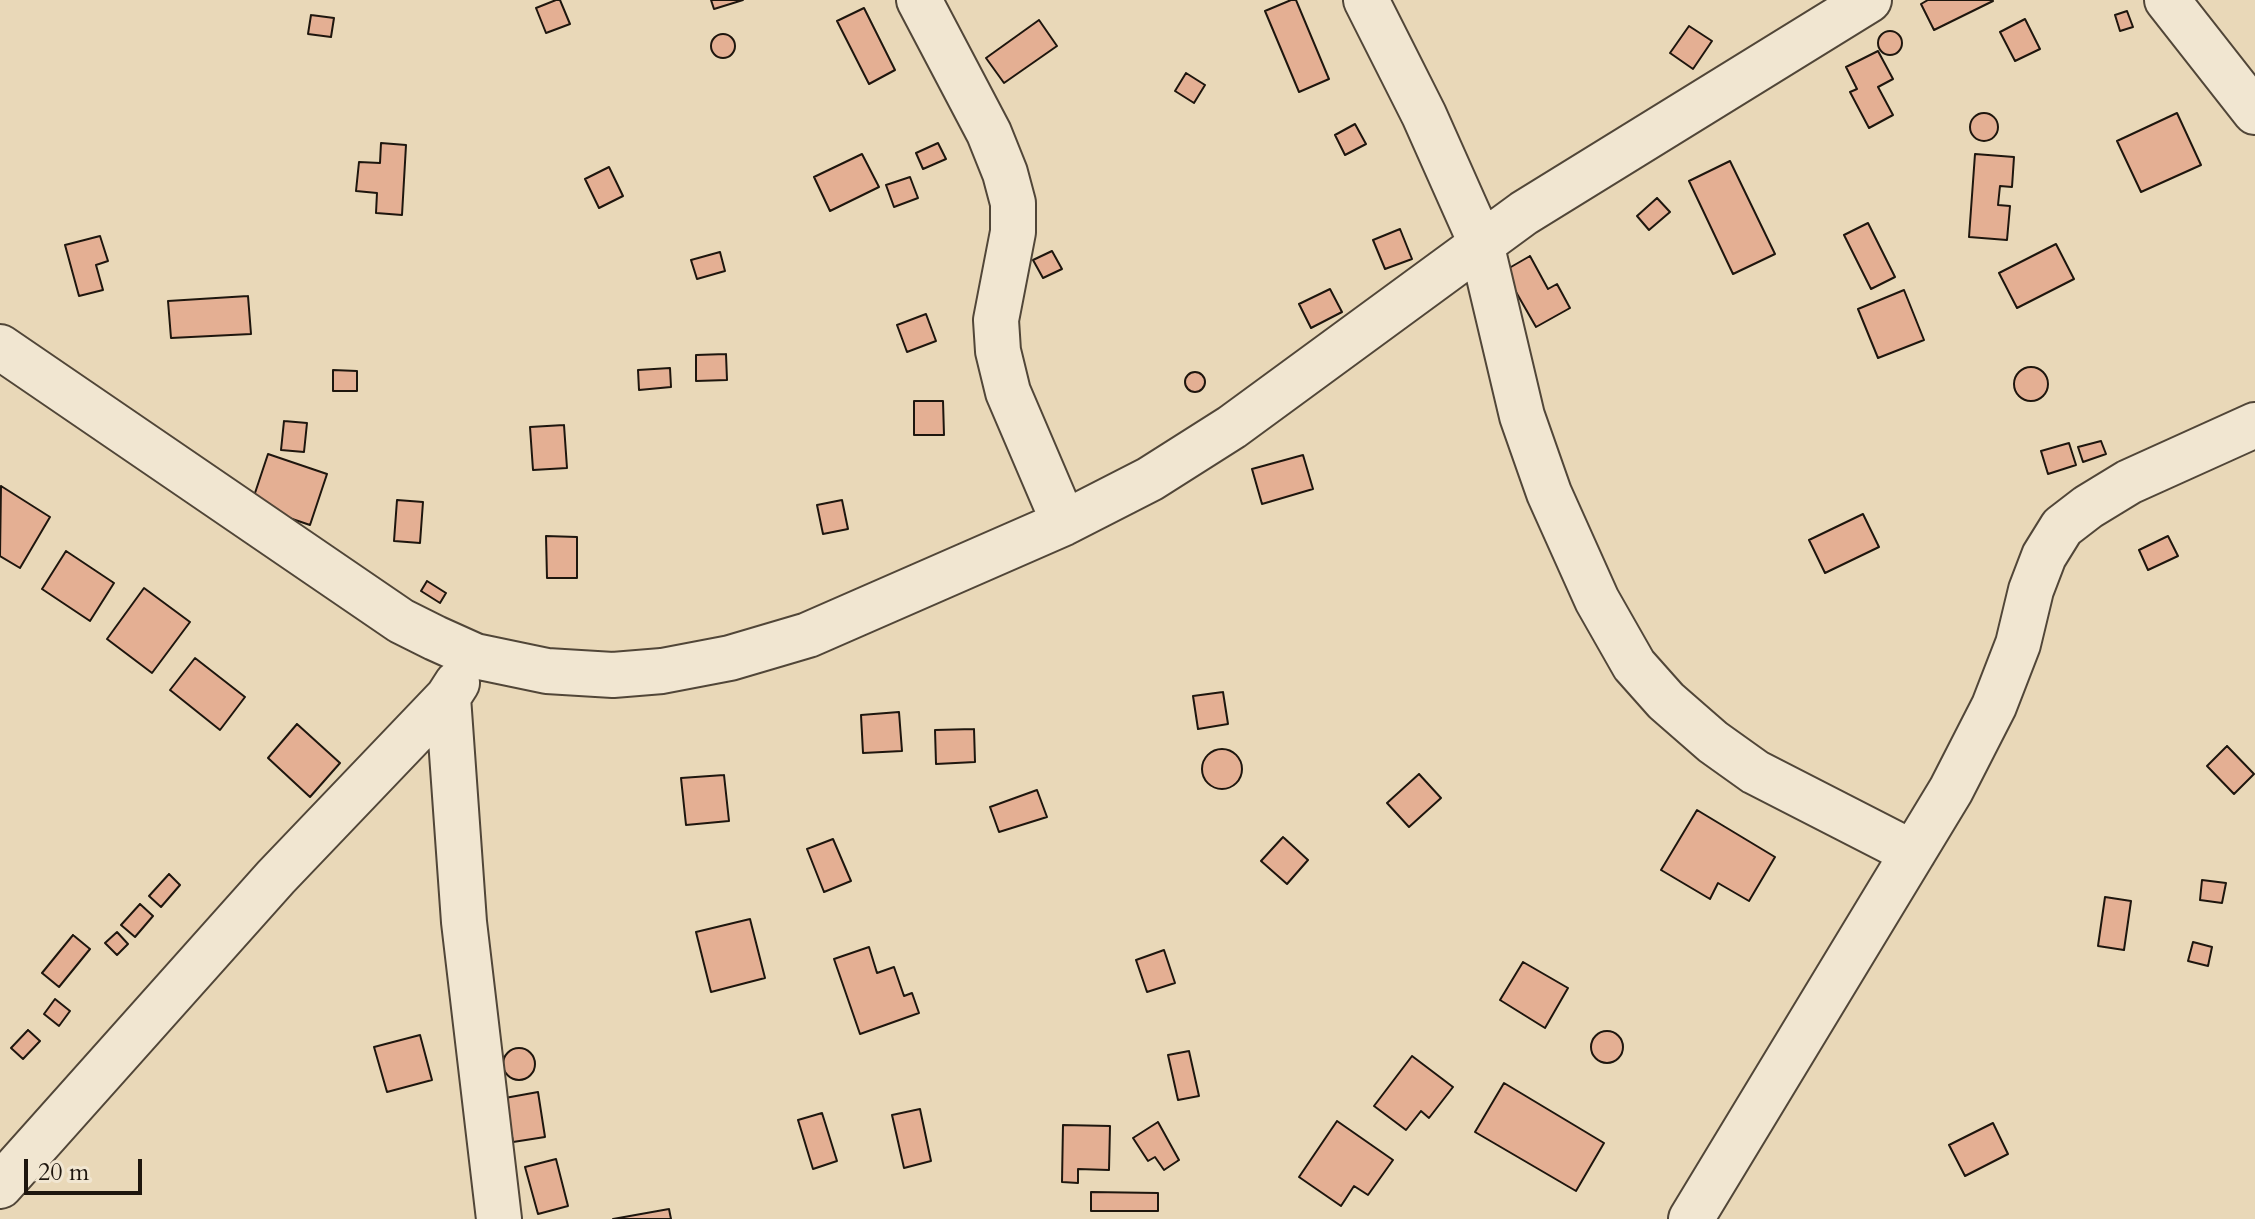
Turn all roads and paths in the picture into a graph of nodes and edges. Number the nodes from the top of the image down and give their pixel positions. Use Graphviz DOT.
graph roads {
  1 [pos="919,0"];
  2 [pos="1366,0"];
  3 [pos="1869,0"];
  4 [pos="2167,0"];
  5 [pos="2255,112"];
  6 [pos="1481,243"];
  7 [pos="0,347"];
  8 [pos="2255,425"];
  9 [pos="1064,523"];
  10 [pos="475,656"];
  11 [pos="448,697"];
  12 [pos="1913,853"];
  13 [pos="0,1186"];
  14 [pos="499,1219"];
  15 [pos="1691,1219"];
  1 -- 9 [label="street"];
  2 -- 6 [label="street"];
  3 -- 6 [label="street"];
  4 -- 5 [label="street"];
  6 -- 9 [label="street"];
  6 -- 12 [label="street"];
  7 -- 10 [label="street"];
  8 -- 12 [label="street"];
  9 -- 10 [label="street"];
  10 -- 11 [label="street"];
  11 -- 13 [label="street"];
  11 -- 14 [label="street"];
  12 -- 15 [label="street"];
}
